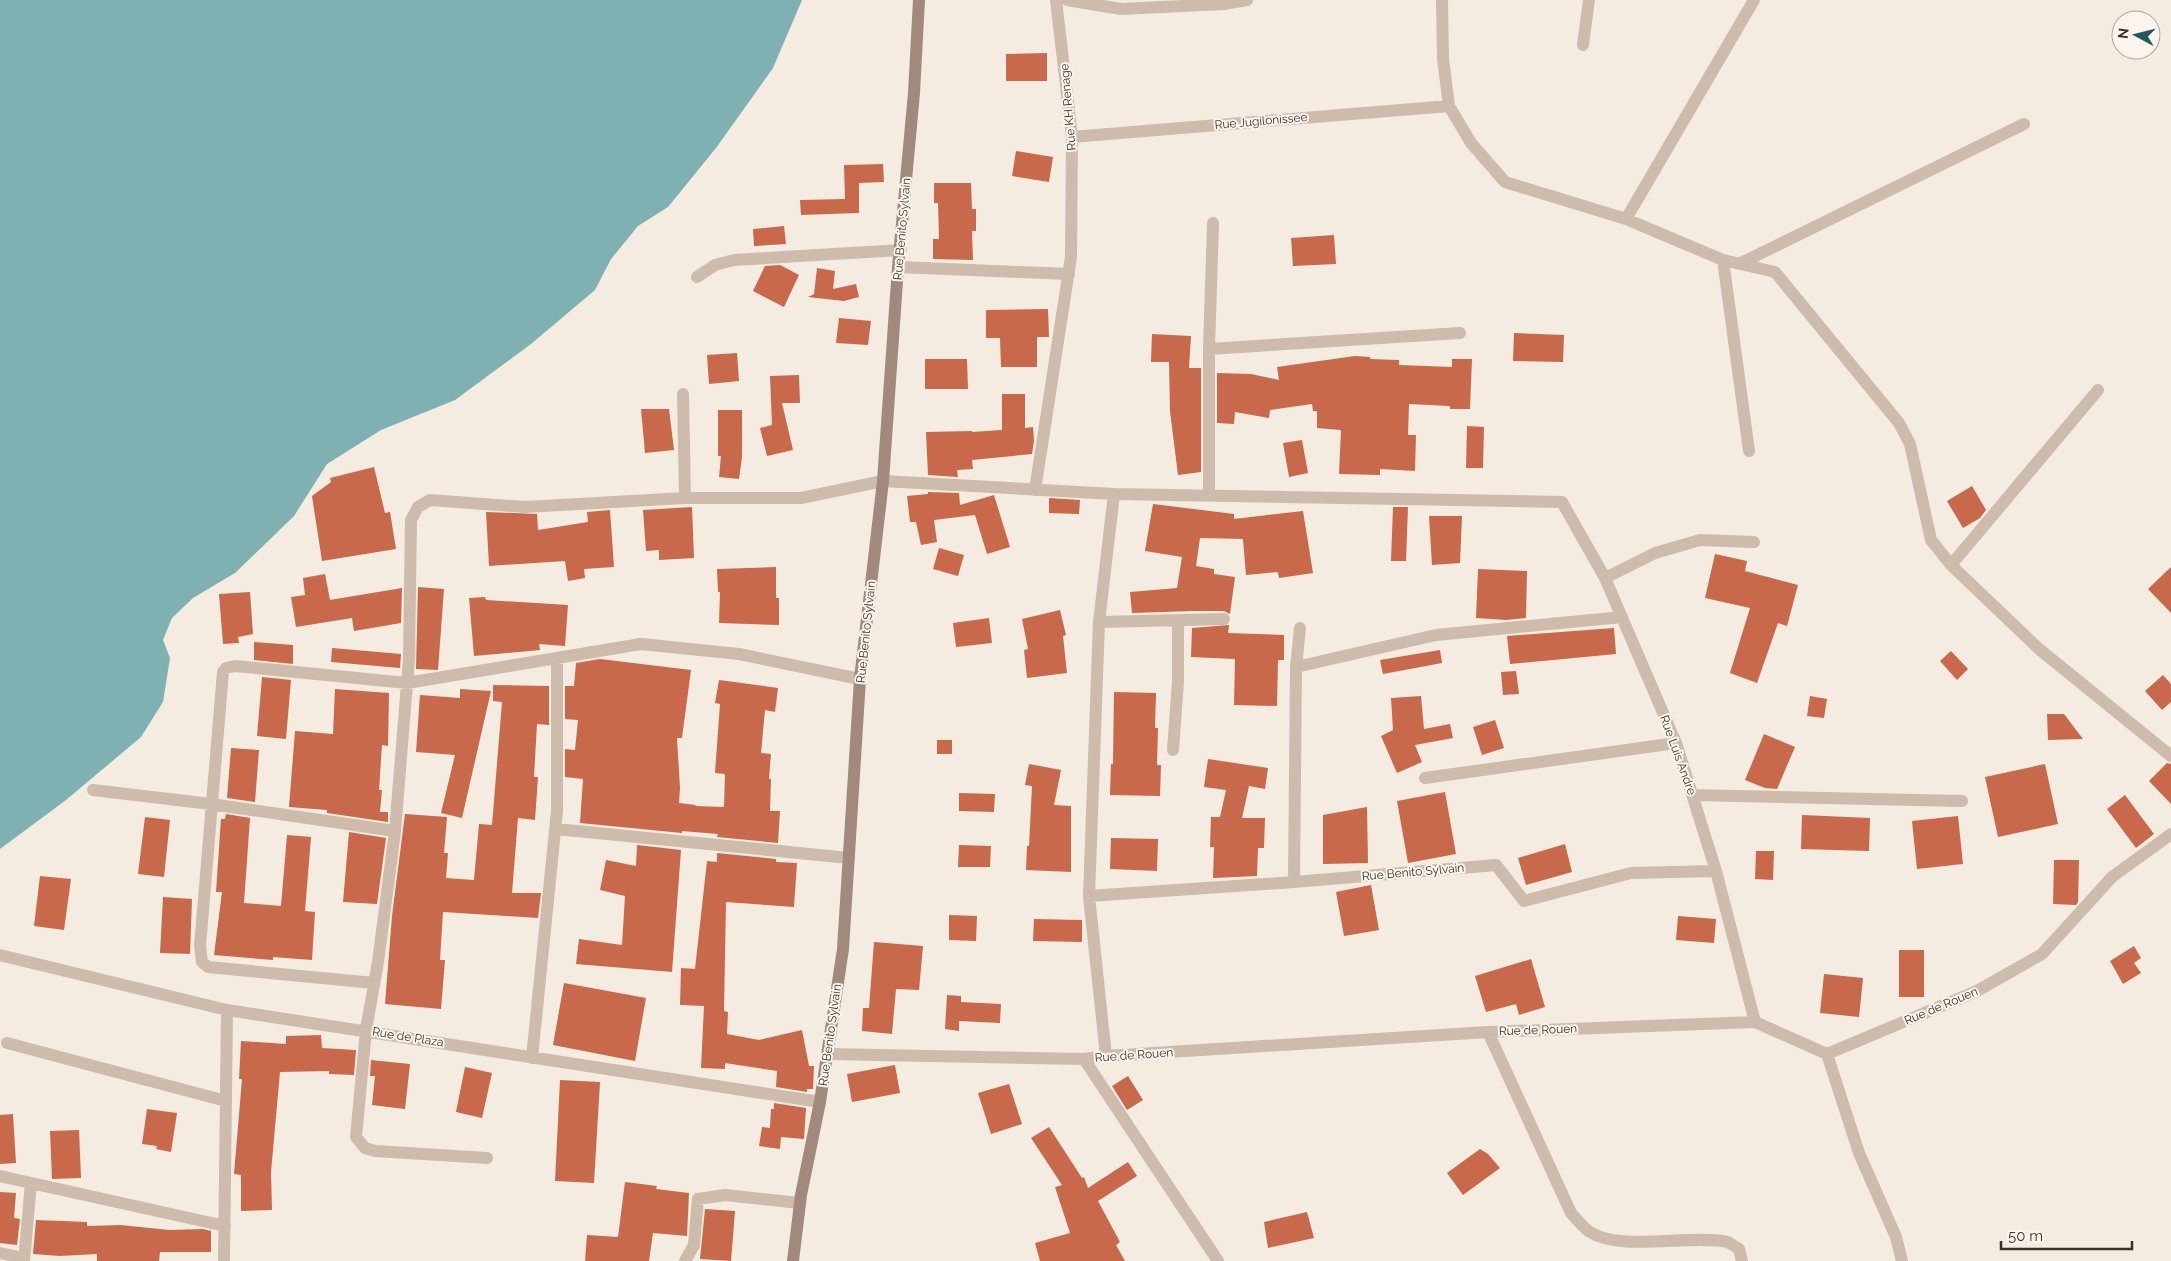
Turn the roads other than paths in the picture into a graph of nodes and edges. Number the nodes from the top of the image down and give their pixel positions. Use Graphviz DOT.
graph roads {
  1 [pos="918,0"];
  2 [pos="1056,0"];
  3 [pos="1067,0"];
  4 [pos="1248,0"];
  5 [pos="1442,0"];
  6 [pos="1589,0"];
  7 [pos="1754,0"];
  8 [pos="1583,45"];
  9 [pos="1449,106"];
  10 [pos="2024,124"];
  11 [pos="1072,137"];
  12 [pos="1626,218"];
  13 [pos="1213,223"];
  14 [pos="901,250"];
  15 [pos="1722,260"];
  16 [pos="1739,264"];
  17 [pos="898,267"];
  18 [pos="1069,274"];
  19 [pos="697,277"];
  20 [pos="1460,333"];
  21 [pos="1209,349"];
  22 [pos="2098,390"];
  23 [pos="683,394"];
  24 [pos="1749,451"];
  25 [pos="883,482"];
  26 [pos="1035,490"];
  27 [pos="1114,494"];
  28 [pos="1209,496"];
  29 [pos="685,498"];
  30 [pos="1754,542"];
  31 [pos="1951,565"];
  32 [pos="1605,578"];
  33 [pos="1622,617"];
  34 [pos="1224,619"];
  35 [pos="1178,620"];
  36 [pos="1099,622"];
  37 [pos="1300,628"];
  38 [pos="557,658"];
  39 [pos="1296,667"];
  40 [pos="860,679"];
  41 [pos="407,683"];
  42 [pos="1676,743"];
  43 [pos="1173,750"];
  44 [pos="2171,756"];
  45 [pos="1425,778"];
  46 [pos="93,790"];
  47 [pos="1692,795"];
  48 [pos="1962,801"];
  49 [pos="211,804"];
  50 [pos="556,829"];
  51 [pos="395,831"];
  52 [pos="2171,834"];
  53 [pos="849,858"];
  54 [pos="1716,871"];
  55 [pos="1294,882"];
  56 [pos="1089,896"];
  57 [pos="0,955"];
  58 [pos="374,983"];
  59 [pos="227,1010"];
  60 [pos="1755,1022"];
  61 [pos="366,1030"];
  62 [pos="1488,1032"];
  63 [pos="7,1043"];
  64 [pos="828,1054"];
  65 [pos="1828,1054"];
  66 [pos="1106,1056"];
  67 [pos="532,1058"];
  68 [pos="1084,1059"];
  69 [pos="226,1102"];
  70 [pos="820,1102"];
  71 [pos="487,1158"];
  72 [pos="0,1176"];
  73 [pos="31,1183"];
  74 [pos="800,1203"];
  75 [pos="225,1226"];
  76 [pos="0,1253"];
  77 [pos="24,1260"];
  78 [pos="224,1261"];
  79 [pos="685,1261"];
  80 [pos="793,1261"];
  81 [pos="1218,1261"];
  82 [pos="1742,1261"];
  83 [pos="1902,1261"];
  1 -- 14 [label="main road, Rue Benito Sylvain"];
  2 -- 11 [label="street, Rue KH Renage"];
  3 -- 4 [label="street"];
  5 -- 9 [label="street"];
  6 -- 8 [label="street"];
  7 -- 12 [label="street"];
  9 -- 11 [label="street, Rue Jugilonissee"];
  9 -- 12 [label="street"];
  10 -- 16 [label="street"];
  11 -- 18 [label="street, Rue KH Renage"];
  12 -- 15 [label="street"];
  13 -- 21 [label="street"];
  14 -- 17 [label="main road, Rue Benito Sylvain"];
  14 -- 19 [label="street"];
  15 -- 16 [label="street"];
  15 -- 24 [label="street"];
  16 -- 31 [label="street"];
  17 -- 18 [label="street"];
  17 -- 25 [label="main road, Rue Benito Sylvain"];
  18 -- 26 [label="street, Rue KH Renage"];
  20 -- 21 [label="street"];
  21 -- 28 [label="street"];
  22 -- 31 [label="street"];
  23 -- 29 [label="street"];
  25 -- 26 [label="street"];
  25 -- 29 [label="street"];
  25 -- 40 [label="main road, Rue Benito Sylvain"];
  26 -- 27 [label="street"];
  27 -- 28 [label="street"];
  27 -- 36 [label="street"];
  28 -- 32 [label="street, Rue Luis Andre"];
  29 -- 41 [label="street"];
  30 -- 32 [label="street"];
  31 -- 44 [label="street"];
  32 -- 33 [label="street, Rue Luis Andre"];
  33 -- 39 [label="street"];
  33 -- 42 [label="street, Rue Luis Andre"];
  34 -- 35 [label="street"];
  35 -- 36 [label="street"];
  35 -- 43 [label="street"];
  36 -- 56 [label="street"];
  37 -- 39 [label="street"];
  38 -- 40 [label="street"];
  38 -- 41 [label="street"];
  38 -- 50 [label="street"];
  39 -- 55 [label="street"];
  40 -- 53 [label="main road, Rue Benito Sylvain"];
  41 -- 49 [label="street"];
  41 -- 51 [label="street"];
  42 -- 45 [label="street"];
  42 -- 47 [label="street, Rue Luis Andre"];
  46 -- 49 [label="street"];
  47 -- 48 [label="street"];
  47 -- 54 [label="street, Rue Luis Andre"];
  49 -- 51 [label="street"];
  49 -- 58 [label="street"];
  50 -- 53 [label="street"];
  50 -- 67 [label="street"];
  51 -- 58 [label="street"];
  52 -- 65 [label="street, Rue de Rouen"];
  53 -- 64 [label="main road, Rue Benito Sylvain"];
  54 -- 55 [label="street, Rue Benito Sylvain"];
  54 -- 60 [label="street, Rue Luis Andre"];
  55 -- 56 [label="street, Rue Benito Sylvain"];
  56 -- 66 [label="street"];
  57 -- 59 [label="street, Rue de Plaza"];
  58 -- 61 [label="street"];
  59 -- 61 [label="street, Rue de Plaza"];
  59 -- 69 [label="street"];
  60 -- 62 [label="street, Rue de Rouen"];
  60 -- 65 [label="street, Rue de Rouen"];
  61 -- 67 [label="street, Rue de Plaza"];
  61 -- 71 [label="street"];
  62 -- 66 [label="street, Rue de Rouen"];
  62 -- 82 [label="street"];
  63 -- 69 [label="street"];
  64 -- 68 [label="street, Rue de Rouen"];
  64 -- 70 [label="main road, Rue Benito Sylvain"];
  65 -- 83 [label="street"];
  66 -- 68 [label="street, Rue de Rouen"];
  67 -- 70 [label="street, Rue de Plaza"];
  68 -- 81 [label="street"];
  69 -- 75 [label="street"];
  70 -- 74 [label="main road, Rue Benito Sylvain"];
  72 -- 73 [label="street"];
  73 -- 75 [label="street"];
  73 -- 77 [label="street"];
  74 -- 79 [label="street"];
  74 -- 80 [label="main road, Rue Benito Sylvain"];
  75 -- 78 [label="street"];
  76 -- 77 [label="street"];
}
